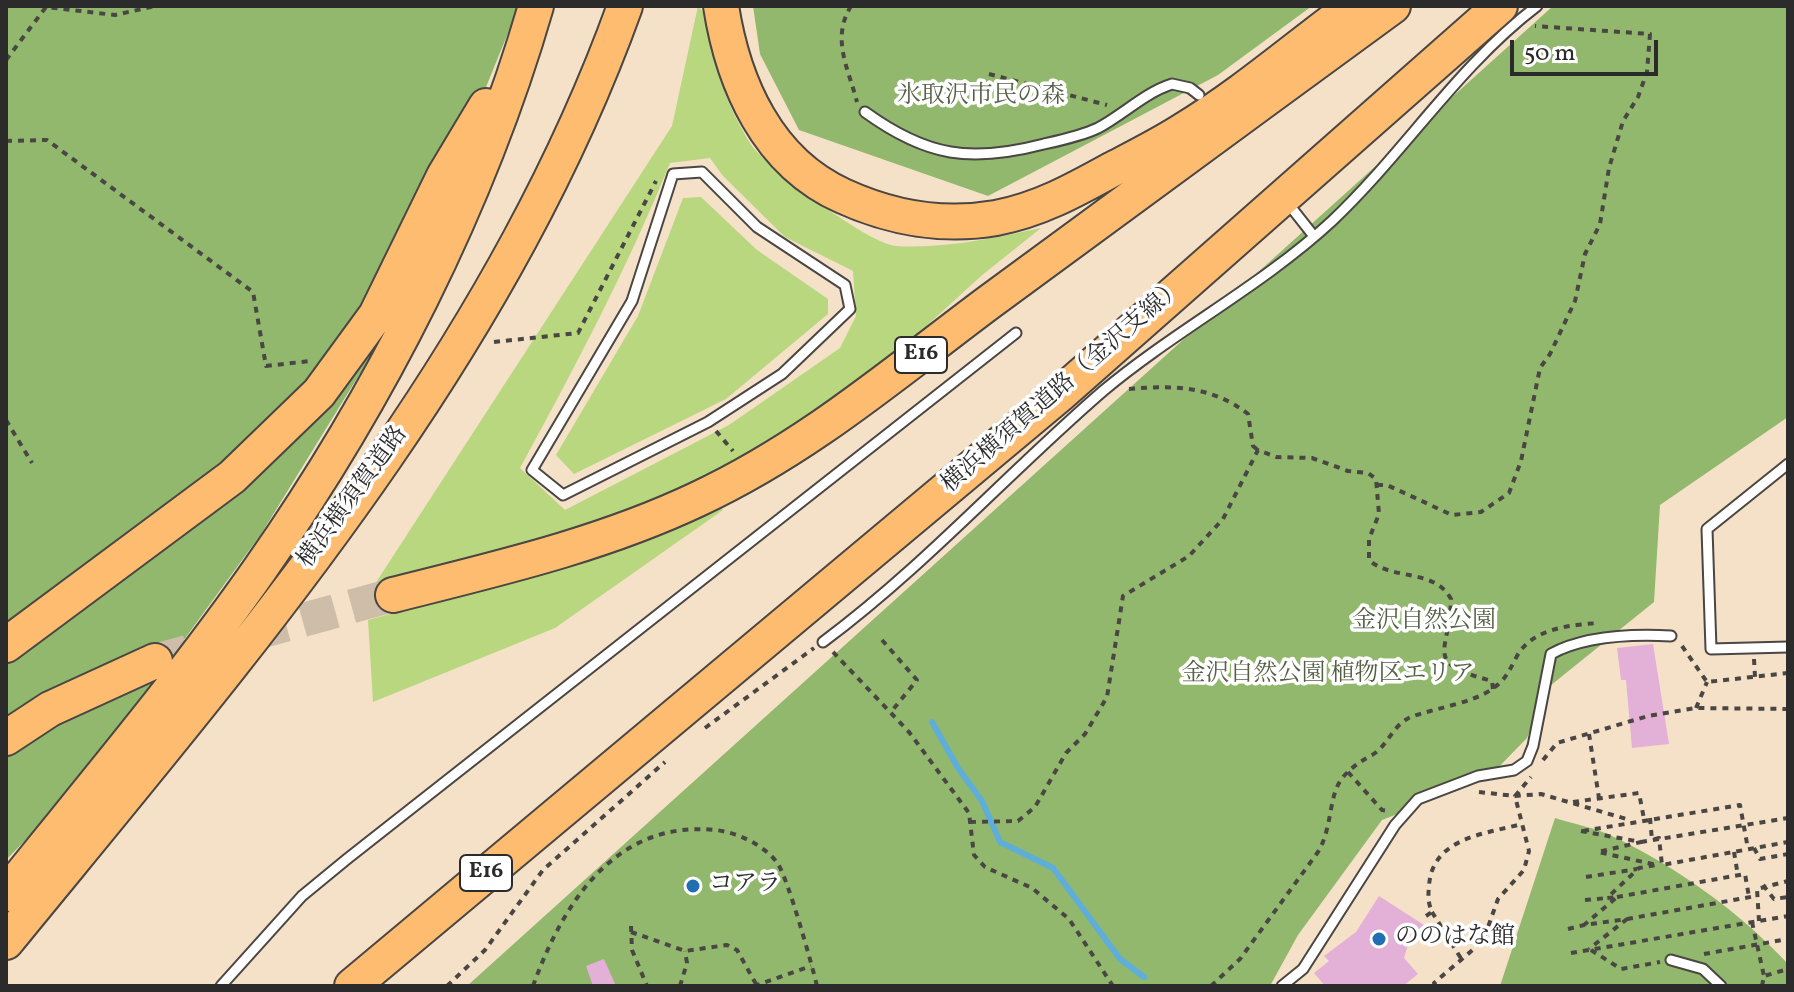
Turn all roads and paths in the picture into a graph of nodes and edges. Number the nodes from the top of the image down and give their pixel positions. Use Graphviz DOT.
graph roads {
  1 [pos="155,6"];
  2 [pos="625,6"];
  3 [pos="721,6"];
  4 [pos="851,6"];
  5 [pos="1353,6"];
  6 [pos="1393,6"];
  7 [pos="1537,6"];
  8 [pos="46,7"];
  9 [pos="1507,15"];
  10 [pos="532,20"];
  11 [pos="6,60"];
  12 [pos="989,74"];
  13 [pos="1199,95"];
  14 [pos="1124,110"];
  15 [pos="865,112"];
  16 [pos="6,141"];
  17 [pos="673,174"];
  18 [pos="1294,211"];
  19 [pos="1313,235"];
  20 [pos="1016,333"];
  21 [pos="494,342"];
  22 [pos="313,361"];
  23 [pos="1104,391"];
  24 [pos="6,420"];
  25 [pos="708,422"];
  26 [pos="1258,450"];
  27 [pos="735,453"];
  28 [pos="32,463"];
  29 [pos="1788,464"];
  30 [pos="1377,485"];
  31 [pos="393,595"];
  32 [pos="1671,636"];
  33 [pos="882,640"];
  34 [pos="823,642"];
  35 [pos="6,645"];
  36 [pos="1788,647"];
  37 [pos="155,661"];
  38 [pos="1788,673"];
  39 [pos="1707,682"];
  40 [pos="1696,708"];
  41 [pos="1788,709"];
  42 [pos="891,712"];
  43 [pos="1589,733"];
  44 [pos="694,736"];
  45 [pos="6,738"];
  46 [pos="673,755"];
  47 [pos="622,761"];
  48 [pos="1540,764"];
  49 [pos="1348,772"];
  50 [pos="1532,775"];
  51 [pos="1515,796"];
  52 [pos="1599,798"];
  53 [pos="1570,802"];
  54 [pos="1406,812"];
  55 [pos="1647,818"];
  56 [pos="1788,818"];
  57 [pos="1632,821"];
  58 [pos="969,822"];
  59 [pos="1522,824"];
  60 [pos="1744,824"];
  61 [pos="1659,838"];
  62 [pos="1652,840"];
  63 [pos="1641,842"];
  64 [pos="1788,842"];
  65 [pos="1751,849"];
  66 [pos="1734,852"];
  67 [pos="1788,854"];
  68 [pos="1639,868"];
  69 [pos="1738,876"];
  70 [pos="1586,877"];
  71 [pos="1788,881"];
  72 [pos="1763,885"];
  73 [pos="6,894"];
  74 [pos="1756,896"];
  75 [pos="1617,897"];
  76 [pos="1749,897"];
  77 [pos="1788,897"];
  78 [pos="1607,898"];
  79 [pos="1585,900"];
  80 [pos="1432,912"];
  81 [pos="1426,916"];
  82 [pos="1788,916"];
  83 [pos="1627,919"];
  84 [pos="1759,921"];
  85 [pos="1752,922"];
  86 [pos="1584,925"];
  87 [pos="1568,929"];
  88 [pos="6,942"];
  89 [pos="1589,949"];
  90 [pos="685,951"];
  91 [pos="1571,953"];
  92 [pos="1462,960"];
  93 [pos="1671,960"];
  94 [pos="811,966"];
  95 [pos="1788,969"];
  96 [pos="1764,976"];
  97 [pos="755,985"];
  98 [pos="221,986"];
  99 [pos="352,986"];
  100 [pos="381,986"];
  101 [pos="447,986"];
  102 [pos="533,986"];
  103 [pos="647,986"];
  104 [pos="680,986"];
  105 [pos="817,986"];
  106 [pos="1113,986"];
  107 [pos="1211,986"];
  108 [pos="1282,986"];
  109 [pos="1436,986"];
  110 [pos="1721,986"];
  111 [pos="1762,986"];
  1 -- 8 [label="path"];
  2 -- 88 [label="highway, 横浜横須賀道路"];
  3 -- 5 [label="highway"];
  4 -- 15 [label="path"];
  6 -- 31 [label="highway, E16"];
  7 -- 9 [label="lane"];
  8 -- 11 [label="path"];
  9 -- 19 [label="lane"];
  9 -- 30 [label="path"];
  9 -- 47 [label="highway, 横浜横須賀道路（金沢支線） / E16"];
  10 -- 35 [label="highway"];
  10 -- 73 [label="highway, 横浜横須賀道路"];
  12 -- 14 [label="path"];
  13 -- 14 [label="lane"];
  14 -- 15 [label="lane"];
  16 -- 22 [label="path"];
  17 -- 21 [label="path"];
  17 -- 25 [label="lane"];
  17 -- 25 [label="lane"];
  18 -- 19 [label="lane"];
  19 -- 23 [label="lane"];
  20 -- 98 [label="lane"];
  23 -- 26 [label="path"];
  23 -- 34 [label="lane"];
  24 -- 28 [label="path"];
  25 -- 27 [label="path"];
  26 -- 30 [label="path"];
  26 -- 58 [label="path"];
  29 -- 36 [label="lane"];
  30 -- 49 [label="path"];
  32 -- 39 [label="path"];
  32 -- 54 [label="lane"];
  33 -- 42 [label="path"];
  34 -- 42 [label="path"];
  34 -- 44 [label="path"];
  37 -- 45 [label="highway"];
  38 -- 39 [label="path"];
  39 -- 40 [label="path"];
  40 -- 41 [label="path"];
  40 -- 43 [label="path"];
  42 -- 58 [label="path"];
  43 -- 48 [label="path"];
  43 -- 52 [label="path"];
  46 -- 101 [label="path"];
  47 -- 99 [label="highway, E16"];
  47 -- 100 [label="highway, E16"];
  49 -- 54 [label="path"];
  49 -- 107 [label="path"];
  50 -- 51 [label="path"];
  51 -- 53 [label="path"];
  51 -- 59 [label="path"];
  52 -- 53 [label="path"];
  52 -- 55 [label="path"];
  53 -- 57 [label="path"];
  54 -- 108 [label="lane"];
  55 -- 57 [label="path"];
  55 -- 60 [label="path"];
  55 -- 62 [label="path"];
  56 -- 60 [label="path"];
  57 -- 63 [label="path"];
  58 -- 106 [label="path"];
  59 -- 80 [label="path"];
  59 -- 92 [label="path"];
  60 -- 61 [label="path"];
  60 -- 65 [label="path"];
  61 -- 62 [label="path"];
  61 -- 66 [label="path"];
  62 -- 63 [label="path"];
  63 -- 68 [label="path"];
  64 -- 65 [label="path"];
  65 -- 66 [label="path"];
  65 -- 67 [label="path"];
  66 -- 69 [label="path"];
  68 -- 70 [label="path"];
  68 -- 78 [label="path"];
  69 -- 75 [label="path"];
  69 -- 76 [label="path"];
  71 -- 72 [label="path"];
  72 -- 74 [label="path"];
  72 -- 77 [label="path"];
  74 -- 76 [label="path"];
  74 -- 84 [label="path"];
  75 -- 78 [label="path"];
  75 -- 86 [label="path"];
  76 -- 83 [label="path"];
  78 -- 79 [label="path"];
  80 -- 81 [label="path"];
  80 -- 92 [label="path"];
  82 -- 84 [label="path"];
  83 -- 86 [label="path"];
  83 -- 89 [label="path"];
  84 -- 85 [label="path"];
  85 -- 89 [label="path"];
  85 -- 96 [label="path"];
  86 -- 87 [label="path"];
  89 -- 91 [label="path"];
  90 -- 97 [label="path"];
  90 -- 103 [label="path"];
  90 -- 104 [label="path"];
  92 -- 109 [label="path"];
  93 -- 110 [label="lane"];
  94 -- 97 [label="path"];
  94 -- 102 [label="path"];
  94 -- 105 [label="path"];
  95 -- 96 [label="path"];
  96 -- 111 [label="path"];
}
